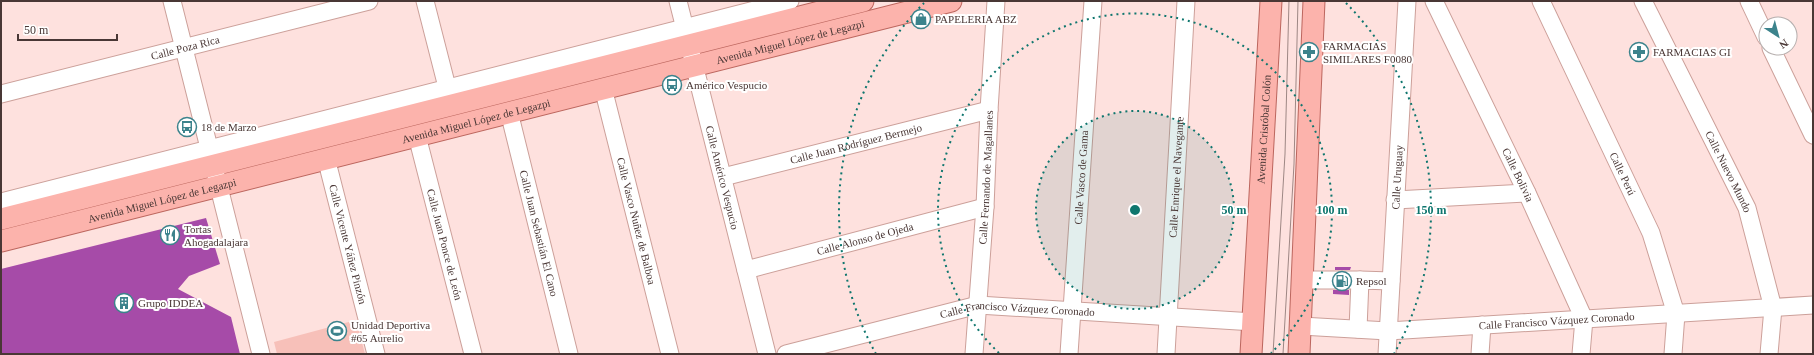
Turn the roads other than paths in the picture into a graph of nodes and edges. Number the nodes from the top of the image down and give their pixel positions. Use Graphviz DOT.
graph roads {
  1 [pos="172,1"];
  2 [pos="369,1"];
  3 [pos="425,1"];
  4 [pos="678,1"];
  5 [pos="790,1"];
  6 [pos="863,1"];
  7 [pos="951,1"];
  8 [pos="996,1"];
  9 [pos="1093,1"];
  10 [pos="1186,1"];
  11 [pos="1271,1"];
  12 [pos="1314,1"];
  13 [pos="1407,1"];
  14 [pos="1434,1"];
  15 [pos="1541,1"];
  16 [pos="1643,1"];
  17 [pos="1749,1"];
  18 [pos="1758,20"];
  19 [pos="689,46"];
  20 [pos="183,48"];
  21 [pos="1775,56"];
  22 [pos="447,87"];
  23 [pos="603,88"];
  24 [pos="1,94"];
  25 [pos="988,110"];
  26 [pos="509,112"];
  27 [pos="1813,135"];
  28 [pos="416,136"];
  29 [pos="211,157"];
  30 [pos="326,158"];
  31 [pos="722,177"];
  32 [pos="218,186"];
  33 [pos="1526,192"];
  34 [pos="1395,200"];
  35 [pos="1,202"];
  36 [pos="985,207"];
  37 [pos="1,219"];
  38 [pos="1,241"];
  39 [pos="746,270"];
  40 [pos="1303,280"];
  41 [pos="1360,280"];
  42 [pos="1391,281"];
  43 [pos="978,305"];
  44 [pos="1813,306"];
  45 [pos="1773,308"];
  46 [pos="1072,311"];
  47 [pos="1676,314"];
  48 [pos="1168,317"];
  49 [pos="1584,319"];
  50 [pos="1254,322"];
  51 [pos="1482,325"];
  52 [pos="1301,326"];
  53 [pos="1358,329"];
  54 [pos="1388,331"];
  55 [pos="261,354"];
  56 [pos="376,354"];
  57 [pos="473,354"];
  58 [pos="569,354"];
  59 [pos="670,354"];
  60 [pos="767,354"];
  61 [pos="786,354"];
  62 [pos="974,354"];
  63 [pos="1069,354"];
  64 [pos="1166,354"];
  65 [pos="1251,354"];
  66 [pos="1299,354"];
  67 [pos="1387,354"];
  68 [pos="1480,354"];
  69 [pos="1581,354"];
  70 [pos="1673,354"];
  71 [pos="1769,354"];
  1 -- 20 [label="street"];
  2 -- 20 [label="street, Calle Poza Rica"];
  3 -- 22 [label="street"];
  4 -- 19 [label="street, Calle Américo Vespucio"];
  5 -- 19 [label="street, Avenida Miguel López de Legazpi"];
  6 -- 19 [label="main road, Avenida Miguel López de Legazpi"];
  7 -- 19 [label="main road, Avenida Miguel López de Legazpi"];
  8 -- 25 [label="street, Calle Fernando de Magallanes"];
  9 -- 46 [label="street, Calle Vasco de Gama"];
  10 -- 48 [label="street, Calle Enrique el Navegante"];
  11 -- 50 [label="main road, Avenida Cristóbal Colón"];
  12 -- 40 [label="main road"];
  13 -- 34 [label="street, Calle Uruguay"];
  14 -- 33 [label="street, Calle Bolivia"];
  15 -- 47 [label="street, Calle Perú"];
  16 -- 45 [label="street, Calle Nuevo Mundo"];
  17 -- 18 [label="street"];
  19 -- 22 [label="street, Avenida Miguel López de Legazpi"];
  19 -- 23 [label="main road, Avenida Miguel López de Legazpi"];
  19 -- 29 [label="main road, Avenida Miguel López de Legazpi"];
  19 -- 31 [label="street, Calle Américo Vespucio"];
  20 -- 24 [label="street, Calle Poza Rica"];
  20 -- 29 [label="street"];
  21 -- 27 [label="street"];
  22 -- 29 [label="street, Avenida Miguel López de Legazpi"];
  23 -- 26 [label="main road, Avenida Miguel López de Legazpi"];
  23 -- 59 [label="street, Calle Vasco Nuñez de Balboa"];
  25 -- 31 [label="street, Calle Juan Rodríguez Bermejo"];
  25 -- 36 [label="street, Calle Fernando de Magallanes"];
  26 -- 28 [label="main road, Avenida Miguel López de Legazpi"];
  26 -- 58 [label="street, Calle Juan Sebastián El Cano"];
  28 -- 30 [label="main road, Avenida Miguel López de Legazpi"];
  28 -- 57 [label="street, Calle Juan Ponce de León"];
  29 -- 32 [label="street"];
  29 -- 35 [label="street, Avenida Miguel López de Legazpi"];
  29 -- 37 [label="main road, Avenida Miguel López de Legazpi"];
  30 -- 32 [label="main road, Avenida Miguel López de Legazpi"];
  30 -- 56 [label="street, Calle Vicente Yáñez Pinzón"];
  31 -- 39 [label="street, Calle Américo Vespucio"];
  32 -- 38 [label="main road, Avenida Miguel López de Legazpi"];
  32 -- 55 [label="street"];
  33 -- 34 [label="street"];
  33 -- 49 [label="street, Calle Bolivia"];
  34 -- 42 [label="street, Calle Uruguay"];
  36 -- 39 [label="street, Calle Alonso de Ojeda"];
  36 -- 43 [label="street, Calle Fernando de Magallanes"];
  39 -- 60 [label="street, Calle Américo Vespucio"];
  40 -- 41 [label="street"];
  40 -- 52 [label="main road"];
  41 -- 42 [label="street"];
  41 -- 53 [label="street"];
  42 -- 54 [label="street, Calle Uruguay"];
  43 -- 46 [label="street, Calle Francisco Vázquez Coronado"];
  43 -- 61 [label="street, Calle Francisco Vázquez Coronado"];
  43 -- 62 [label="street, Calle Fernando de Magallanes"];
  44 -- 45 [label="street, Calle Francisco Vázquez Coronado"];
  45 -- 47 [label="street, Calle Francisco Vázquez Coronado"];
  45 -- 71 [label="street, Calle Nuevo Mundo"];
  46 -- 48 [label="street, Calle Francisco Vázquez Coronado"];
  46 -- 63 [label="street, Calle Vasco de Gama"];
  47 -- 49 [label="street, Calle Francisco Vázquez Coronado"];
  47 -- 70 [label="street, Calle Perú"];
  48 -- 50 [label="street, Calle Francisco Vázquez Coronado"];
  48 -- 64 [label="street, Calle Enrique el Navegante"];
  49 -- 51 [label="street, Calle Francisco Vázquez Coronado"];
  49 -- 69 [label="street, Calle Bolivia"];
  50 -- 65 [label="main road, Avenida Cristóbal Colón"];
  51 -- 54 [label="street, Calle Francisco Vázquez Coronado"];
  51 -- 68 [label="street"];
  52 -- 53 [label="street, Calle Francisco Vázquez Coronado"];
  52 -- 66 [label="main road"];
  53 -- 54 [label="street, Calle Francisco Vázquez Coronado"];
  54 -- 67 [label="street, Calle Uruguay"];
}
